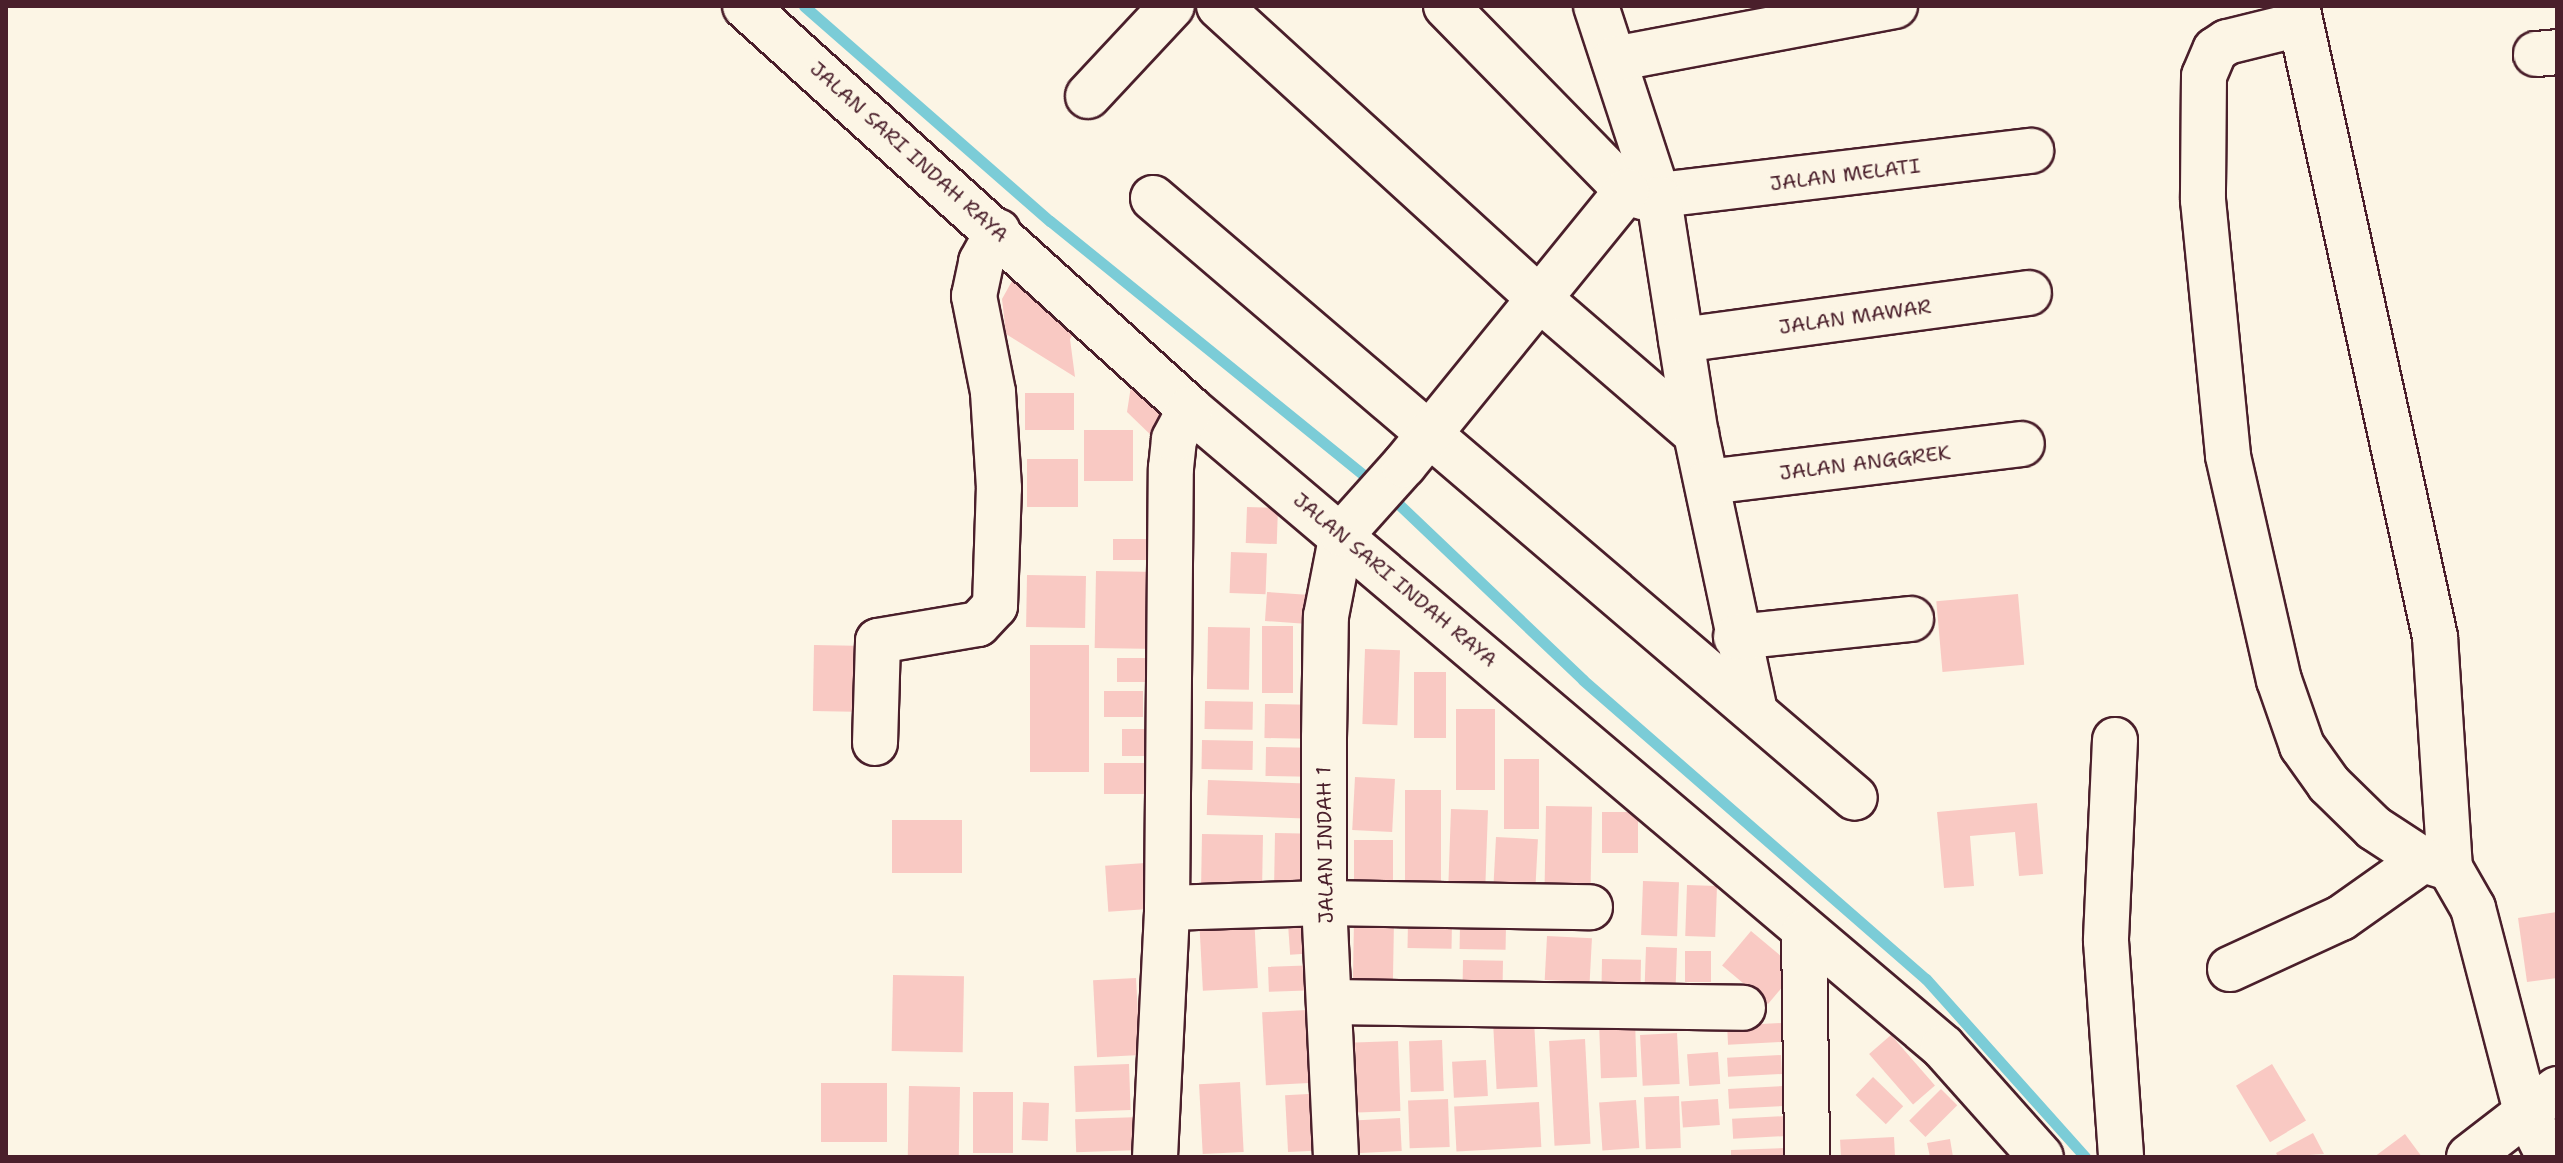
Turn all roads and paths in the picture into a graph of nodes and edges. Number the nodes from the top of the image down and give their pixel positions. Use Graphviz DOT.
graph roads {
  1 [pos="745,6"];
  2 [pos="1122,6"];
  3 [pos="1172,6"];
  4 [pos="1219,6"];
  5 [pos="1596,6"];
  6 [pos="1875,8"];
  7 [pos="1455,11"];
  8 [pos="2298,15"];
  9 [pos="1729,20"];
  10 [pos="1131,51"];
  11 [pos="1614,59"];
  12 [pos="1088,96"];
  13 [pos="2031,151"];
  14 [pos="1643,195"];
  15 [pos="1153,198"];
  16 [pos="998,231"];
  17 [pos="2029,293"];
  18 [pos="1541,300"];
  19 [pos="1681,340"];
  20 [pos="1190,409"];
  21 [pos="1696,434"];
  22 [pos="2022,444"];
  23 [pos="1416,451"];
  24 [pos="1708,482"];
  25 [pos="1349,526"];
  26 [pos="1911,619"];
  27 [pos="1736,637"];
  28 [pos="1754,707"];
  29 [pos="2115,740"];
  30 [pos="875,743"];
  31 [pos="1855,798"];
  32 [pos="2437,864"];
  33 [pos="1324,903"];
  34 [pos="1590,907"];
  35 [pos="1167,908"];
  36 [pos="1804,932"];
  37 [pos="2230,969"];
  38 [pos="1331,1002"];
  39 [pos="1743,1008"];
  40 [pos="2542,1100"];
  41 [pos="1155,1157"];
  42 [pos="1336,1157"];
  43 [pos="1807,1157"];
  44 [pos="2041,1157"];
  45 [pos="2121,1157"];
  46 [pos="2469,1157"];
  47 [pos="2549,1157"];
  1 -- 16 [label="street, JALAN SARI INDAH RAYA"];
  2 -- 10 [label="street"];
  3 -- 10 [label="street"];
  4 -- 18 [label="street"];
  5 -- 11 [label="street"];
  6 -- 9 [label="street"];
  7 -- 14 [label="street"];
  8 -- 32 [label="street"];
  8 -- 32 [label="street"];
  9 -- 11 [label="street"];
  10 -- 12 [label="street"];
  11 -- 14 [label="street"];
  13 -- 14 [label="street, JALAN MELATI"];
  14 -- 18 [label="street"];
  14 -- 19 [label="street"];
  15 -- 23 [label="street"];
  16 -- 20 [label="street, JALAN SARI INDAH RAYA"];
  16 -- 30 [label="street"];
  17 -- 19 [label="street, JALAN MAWAR"];
  18 -- 21 [label="street"];
  18 -- 23 [label="street"];
  19 -- 21 [label="street"];
  20 -- 25 [label="street, JALAN SARI INDAH RAYA"];
  20 -- 35 [label="street"];
  21 -- 24 [label="street"];
  22 -- 24 [label="street, JALAN ANGGREK"];
  23 -- 25 [label="street"];
  23 -- 28 [label="street"];
  24 -- 27 [label="street"];
  25 -- 33 [label="street, JALAN INDAH 1"];
  25 -- 36 [label="street, JALAN SARI INDAH RAYA"];
  26 -- 27 [label="street"];
  27 -- 28 [label="street"];
  28 -- 31 [label="street"];
  29 -- 45 [label="street"];
  32 -- 37 [label="street"];
  32 -- 40 [label="street"];
  33 -- 34 [label="street"];
  33 -- 35 [label="street"];
  33 -- 38 [label="street, JALAN INDAH 1"];
  35 -- 41 [label="street"];
  36 -- 43 [label="street"];
  36 -- 44 [label="street, JALAN SARI INDAH RAYA"];
  38 -- 39 [label="street"];
  38 -- 42 [label="street, JALAN INDAH 1"];
  40 -- 46 [label="street"];
  40 -- 47 [label="street"];
}
